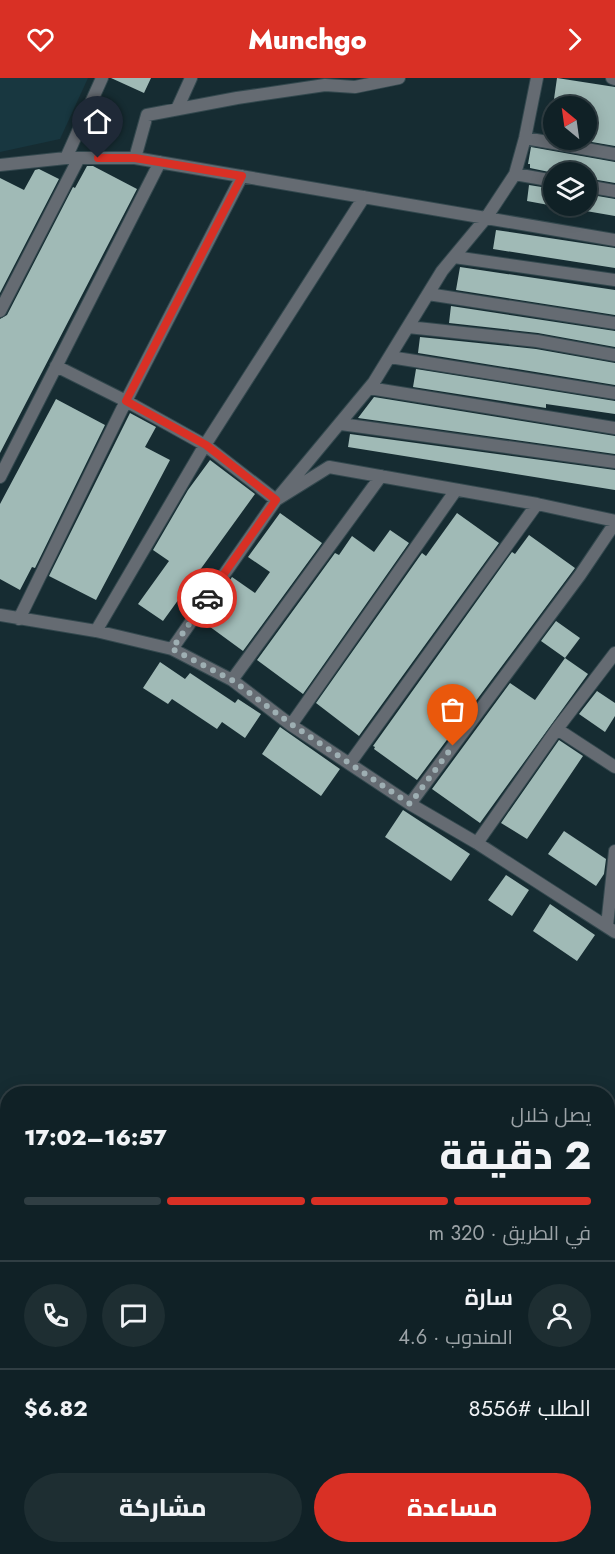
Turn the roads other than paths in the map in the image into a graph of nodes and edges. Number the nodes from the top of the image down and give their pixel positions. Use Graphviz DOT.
graph roads {
  1 [pos="102,78"];
  2 [pos="191,78"];
  3 [pos="313,78"];
  4 [pos="399,78"];
  5 [pos="537,78"];
  6 [pos="325,85"];
  7 [pos="177,109"];
  8 [pos="525,138"];
  9 [pos="615,154"];
  10 [pos="66,158"];
  11 [pos="79,158"];
  12 [pos="135,158"];
  13 [pos="160,162"];
  14 [pos="0,165"];
  15 [pos="515,174"];
  16 [pos="242,176"];
  17 [pos="543,179"];
  18 [pos="597,188"];
  19 [pos="615,191"];
  20 [pos="364,197"];
  21 [pos="486,218"];
  22 [pos="615,240"];
  23 [pos="454,257"];
  24 [pos="615,280"];
  25 [pos="428,294"];
  26 [pos="0,311"];
  27 [pos="615,323"];
  28 [pos="408,327"];
  29 [pos="615,355"];
  30 [pos="390,357"];
  31 [pos="56,366"];
  32 [pos="369,388"];
  33 [pos="615,393"];
  34 [pos="126,401"];
  35 [pos="341,424"];
  36 [pos="615,428"];
  37 [pos="206,445"];
  38 [pos="615,462"];
  39 [pos="381,476"];
  40 [pos="0,477"];
  41 [pos="456,490"];
  42 [pos="276,500"];
  43 [pos="537,504"];
  44 [pos="615,522"];
  45 [pos="0,615"];
  46 [pos="19,620"];
  47 [pos="96,631"];
  48 [pos="172,649"];
  49 [pos="615,653"];
  50 [pos="232,680"];
  51 [pos="291,724"];
  52 [pos="557,729"];
  53 [pos="350,763"];
  54 [pos="615,767"];
  55 [pos="410,804"];
  56 [pos="477,843"];
  57 [pos="615,851"];
  58 [pos="611,929"];
  1 -- 10 [label="street"];
  2 -- 7 [label="street"];
  3 -- 6 [label="street"];
  4 -- 6 [label="street"];
  5 -- 8 [label="street"];
  6 -- 7 [label="street"];
  7 -- 12 [label="street"];
  8 -- 9 [label="street"];
  8 -- 15 [label="street"];
  10 -- 11 [label="street"];
  10 -- 14 [label="street"];
  11 -- 12 [label="street"];
  11 -- 26 [label="street"];
  12 -- 13 [label="street"];
  13 -- 16 [label="street"];
  13 -- 31 [label="street"];
  15 -- 17 [label="street"];
  15 -- 21 [label="street"];
  16 -- 20 [label="street"];
  16 -- 34 [label="street"];
  18 -- 19 [label="street"];
  20 -- 21 [label="street"];
  20 -- 37 [label="street"];
  21 -- 22 [label="street"];
  21 -- 23 [label="street"];
  23 -- 24 [label="street"];
  23 -- 25 [label="street"];
  25 -- 27 [label="street"];
  25 -- 28 [label="street"];
  28 -- 29 [label="street"];
  28 -- 30 [label="street"];
  30 -- 32 [label="street"];
  30 -- 33 [label="street"];
  31 -- 34 [label="street"];
  31 -- 40 [label="street"];
  32 -- 35 [label="street"];
  32 -- 36 [label="street"];
  34 -- 37 [label="street"];
  34 -- 46 [label="street"];
  35 -- 38 [label="street"];
  35 -- 42 [label="street"];
  37 -- 42 [label="street"];
  37 -- 47 [label="street"];
  39 -- 41 [label="street"];
  39 -- 42 [label="street"];
  39 -- 50 [label="street"];
  41 -- 43 [label="street"];
  41 -- 51 [label="street"];
  42 -- 48 [label="street"];
  43 -- 44 [label="street"];
  43 -- 53 [label="street"];
  44 -- 55 [label="street"];
  45 -- 46 [label="street"];
  46 -- 47 [label="street"];
  47 -- 48 [label="street"];
  48 -- 50 [label="street"];
  49 -- 52 [label="street"];
  50 -- 51 [label="street"];
  51 -- 53 [label="street"];
  52 -- 54 [label="street"];
  52 -- 56 [label="street"];
  53 -- 55 [label="street"];
  55 -- 56 [label="street"];
  56 -- 58 [label="street"];
  57 -- 58 [label="street"];
}
